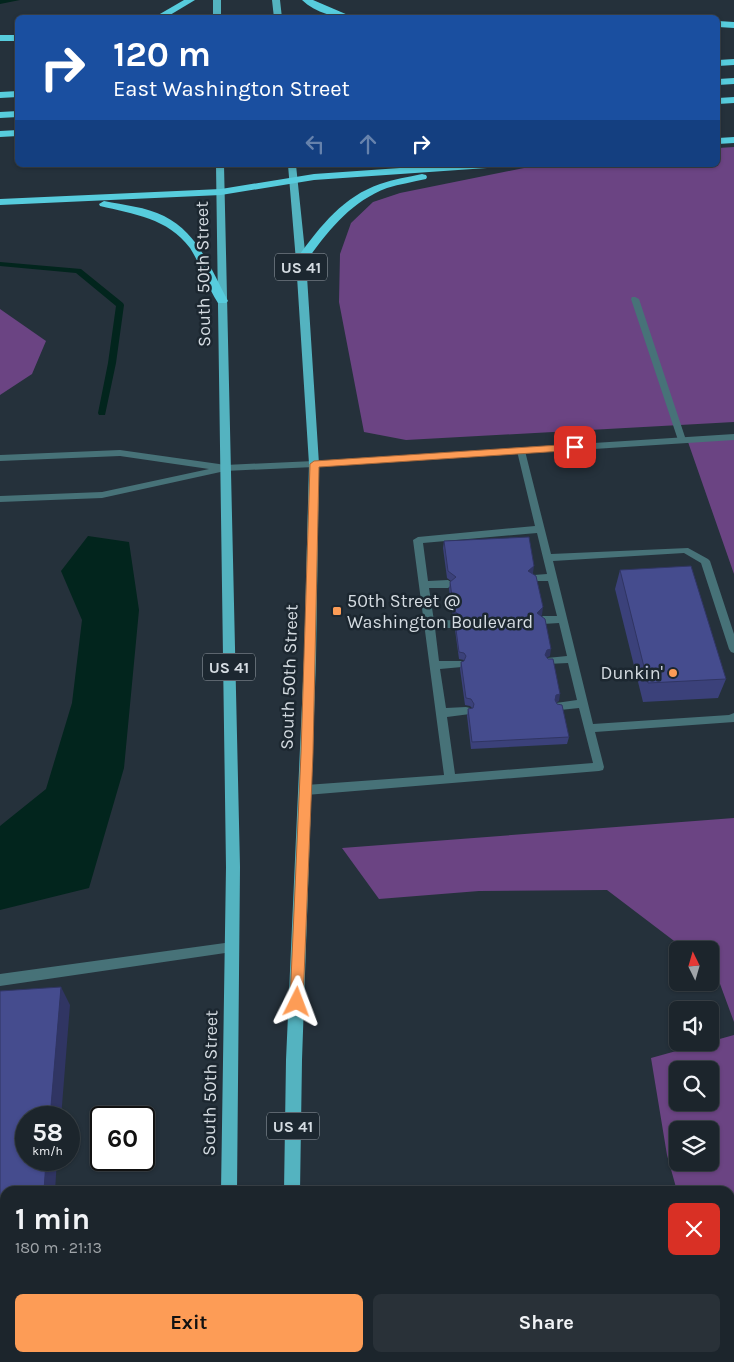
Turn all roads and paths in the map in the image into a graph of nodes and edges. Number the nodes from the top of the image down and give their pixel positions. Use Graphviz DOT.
graph roads {
  1 [pos="191,0"];
  2 [pos="217,0"];
  3 [pos="276,0"];
  4 [pos="306,0"];
  5 [pos="163,15"];
  6 [pos="218,15"];
  7 [pos="278,15"];
  8 [pos="342,15"];
  9 [pos="720,24"];
  10 [pos="734,25"];
  11 [pos="0,38"];
  12 [pos="15,38"];
  13 [pos="734,62"];
  14 [pos="720,63"];
  15 [pos="734,81"];
  16 [pos="720,82"];
  17 [pos="15,94"];
  18 [pos="0,95"];
  19 [pos="720,100"];
  20 [pos="734,100"];
  21 [pos="15,114"];
  22 [pos="0,115"];
  23 [pos="15,133"];
  24 [pos="0,134"];
  25 [pos="734,140"];
  26 [pos="720,141"];
  27 [pos="220,167"];
  28 [pos="292,167"];
  29 [pos="461,167"];
  30 [pos="477,167"];
  31 [pos="294,180"];
  32 [pos="221,192"];
  33 [pos="58,200"];
  34 [pos="0,202"];
  35 [pos="301,261"];
  36 [pos="635,299"];
  37 [pos="222,301"];
  38 [pos="734,437"];
  39 [pos="682,440"];
  40 [pos="521,451"];
  41 [pos="0,458"];
  42 [pos="314,464"];
  43 [pos="225,468"];
  44 [pos="0,499"];
  45 [pos="541,529"];
  46 [pos="548,558"];
  47 [pos="552,577"];
  48 [pos="534,578"];
  49 [pos="448,584"];
  50 [pos="424,585"];
  51 [pos="563,619"];
  52 [pos="543,620"];
  53 [pos="454,624"];
  54 [pos="430,625"];
  55 [pos="734,649"];
  56 [pos="572,659"];
  57 [pos="550,661"];
  58 [pos="459,664"];
  59 [pos="435,665"];
  60 [pos="583,704"];
  61 [pos="560,706"];
  62 [pos="466,712"];
  63 [pos="442,713"];
  64 [pos="734,717"];
  65 [pos="590,728"];
  66 [pos="450,779"];
  67 [pos="306,790"];
  68 [pos="232,947"];
  69 [pos="0,980"];
  70 [pos="228,1186"];
  71 [pos="292,1186"];
  1 -- 5 [label="highway"];
  2 -- 6 [label="main road"];
  3 -- 7 [label="main road"];
  4 -- 8 [label="highway"];
  9 -- 10 [label="highway"];
  11 -- 12 [label="highway"];
  13 -- 14 [label="highway"];
  15 -- 16 [label="highway"];
  17 -- 18 [label="highway"];
  19 -- 20 [label="highway"];
  21 -- 22 [label="highway"];
  23 -- 24 [label="highway"];
  25 -- 26 [label="highway"];
  27 -- 32 [label="main road, South 50th Street / US 41"];
  28 -- 31 [label="main road, South 50th Street / US 41"];
  29 -- 31 [label="highway"];
  30 -- 35 [label="highway"];
  31 -- 32 [label="highway"];
  31 -- 35 [label="main road, South 50th Street / US 41"];
  32 -- 33 [label="highway"];
  32 -- 37 [label="main road, South 50th Street / US 41"];
  33 -- 34 [label="highway"];
  33 -- 37 [label="highway"];
  35 -- 42 [label="main road, South 50th Street / US 41"];
  36 -- 39 [label="street"];
  37 -- 43 [label="main road, South 50th Street / US 41"];
  38 -- 39 [label="street"];
  39 -- 40 [label="street"];
  40 -- 42 [label="street"];
  40 -- 45 [label="street"];
  41 -- 43 [label="street"];
  42 -- 43 [label="street"];
  42 -- 67 [label="main road, South 50th Street / US 41"];
  43 -- 44 [label="street"];
  43 -- 68 [label="main road, South 50th Street / US 41"];
  45 -- 46 [label="street"];
  45 -- 50 [label="street"];
  46 -- 47 [label="street"];
  46 -- 55 [label="street"];
  47 -- 48 [label="street"];
  47 -- 51 [label="street"];
  49 -- 50 [label="street"];
  50 -- 54 [label="street"];
  51 -- 52 [label="street"];
  51 -- 56 [label="street"];
  53 -- 54 [label="street"];
  54 -- 59 [label="street"];
  56 -- 57 [label="street"];
  56 -- 60 [label="street"];
  58 -- 59 [label="street"];
  59 -- 63 [label="street"];
  60 -- 61 [label="street"];
  60 -- 65 [label="street"];
  62 -- 63 [label="street"];
  63 -- 66 [label="street"];
  64 -- 65 [label="street"];
  65 -- 66 [label="street"];
  66 -- 67 [label="street"];
  67 -- 71 [label="main road, South 50th Street / US 41"];
  68 -- 69 [label="street"];
  68 -- 70 [label="main road, South 50th Street / US 41"];
}
